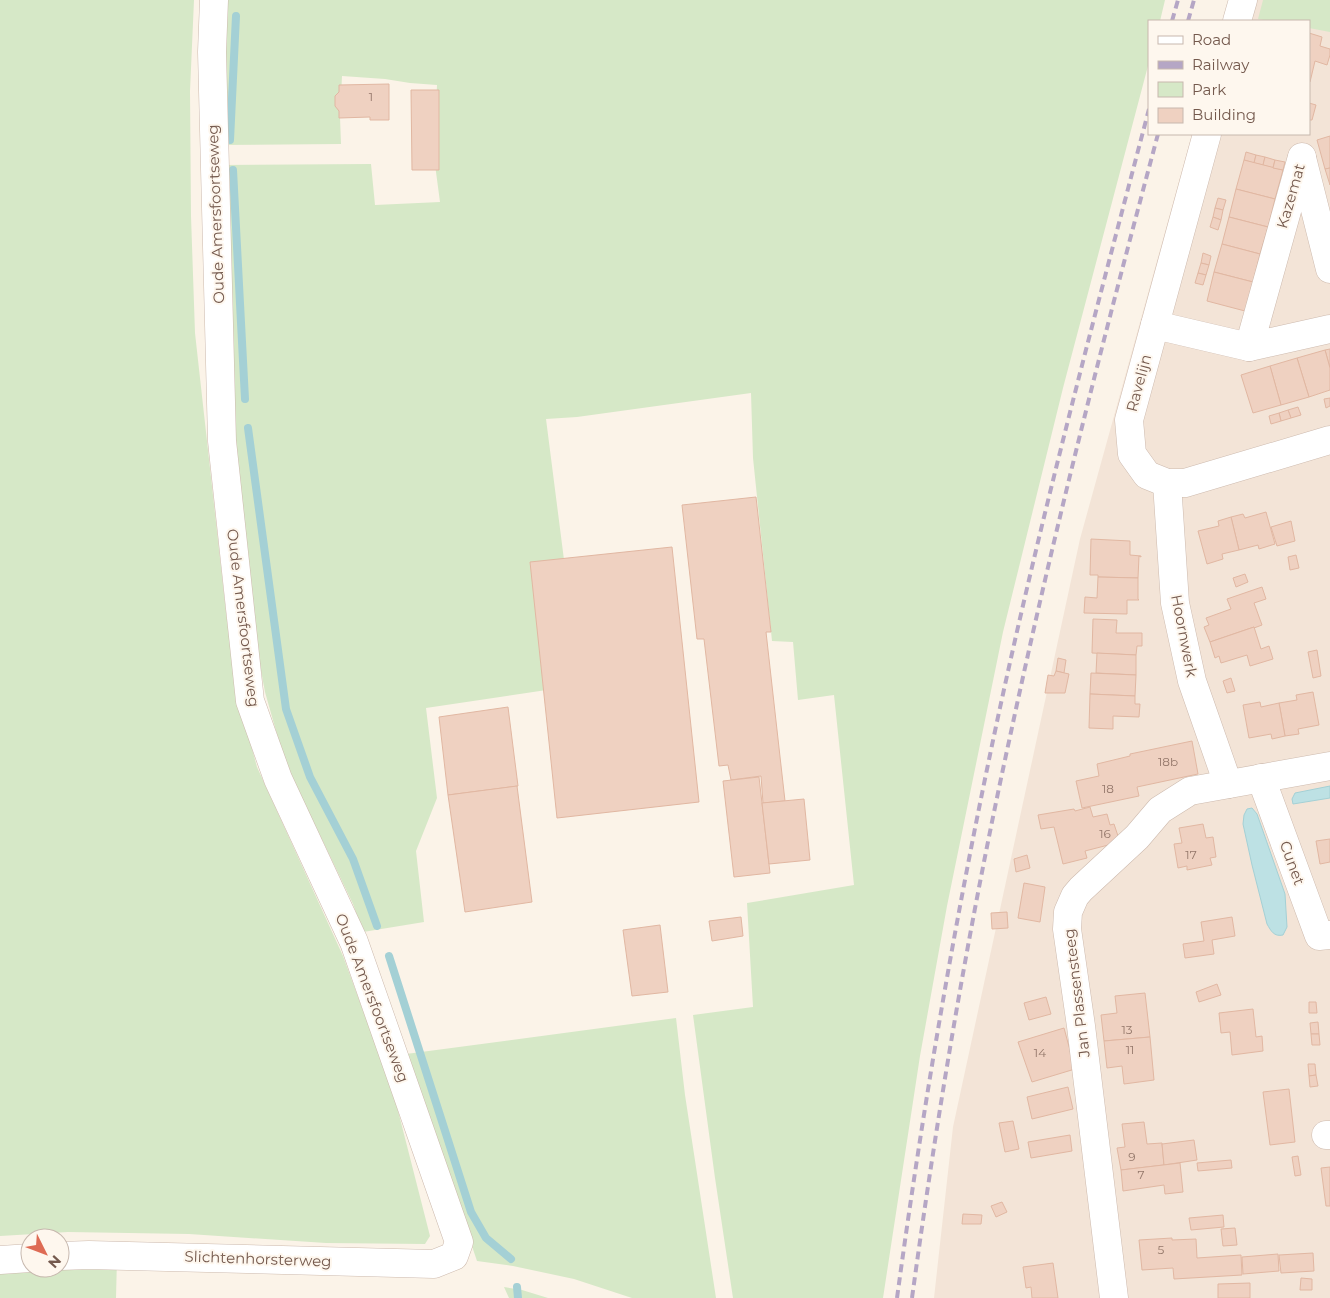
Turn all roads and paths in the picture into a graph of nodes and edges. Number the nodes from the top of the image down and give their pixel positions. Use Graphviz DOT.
graph roads {
  1 [pos="214,0"];
  2 [pos="1243,0"];
  3 [pos="1237,20"];
  4 [pos="1207,135"];
  5 [pos="1330,269"];
  6 [pos="1155,325"];
  7 [pos="1330,329"];
  8 [pos="1249,347"];
  9 [pos="1330,440"];
  10 [pos="1167,483"];
  11 [pos="1330,766"];
  12 [pos="1261,778"];
  13 [pos="1228,784"];
  14 [pos="1330,935"];
  15 [pos="70,1256"];
  16 [pos="454,1256"];
  17 [pos="20,1259"];
  18 [pos="0,1260"];
  19 [pos="1114,1298"];
  1 -- 16 [label="street, Oude Amersfoortseweg"];
  2 -- 3 [label="street"];
  4 -- 6 [label="street, Ravelijn"];
  5 -- 8 [label="street, Kazemat"];
  6 -- 8 [label="street"];
  6 -- 10 [label="street, Ravelijn"];
  7 -- 8 [label="street"];
  9 -- 10 [label="street, Ravelijn"];
  10 -- 13 [label="street, Hoornwerk"];
  11 -- 12 [label="street, Jan Plassensteeg"];
  12 -- 13 [label="street, Jan Plassensteeg"];
  12 -- 14 [label="street, Cunet"];
  13 -- 19 [label="street, Jan Plassensteeg"];
  15 -- 16 [label="street, Slichtenhorsterweg"];
  17 -- 18 [label="street"];
}
